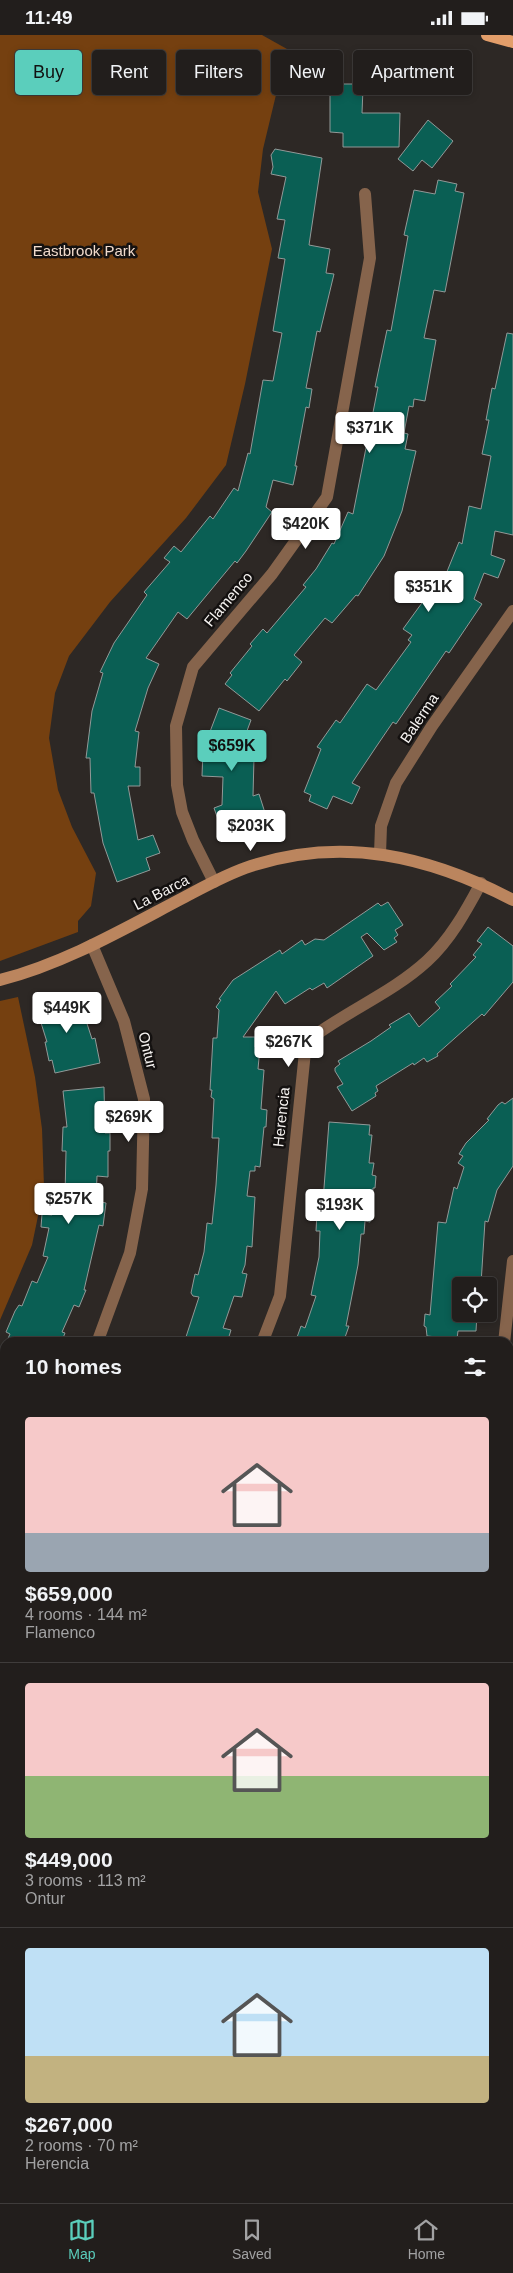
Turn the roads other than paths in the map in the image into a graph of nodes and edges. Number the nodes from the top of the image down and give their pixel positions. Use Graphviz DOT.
graph roads {
  1 [pos="488,35"];
  2 [pos="513,42"];
  3 [pos="365,194"];
  4 [pos="513,611"];
  5 [pos="380,854"];
  6 [pos="214,882"];
  7 [pos="482,883"];
  8 [pos="513,900"];
  9 [pos="92,945"];
  10 [pos="0,980"];
  11 [pos="513,1261"];
  12 [pos="99,1337"];
  13 [pos="264,1337"];
  14 [pos="505,1337"];
  1 -- 2 [label="main road"];
  3 -- 6 [label="street, Flamenco"];
  4 -- 5 [label="street, Balerma"];
  5 -- 6 [label="street, La Barca"];
  5 -- 7 [label="street, La Barca"];
  6 -- 9 [label="street, La Barca"];
  7 -- 8 [label="street, La Barca"];
  7 -- 13 [label="street, Herencia"];
  9 -- 10 [label="street, La Barca"];
  9 -- 12 [label="street, Ontur"];
  11 -- 14 [label="street"];
}
